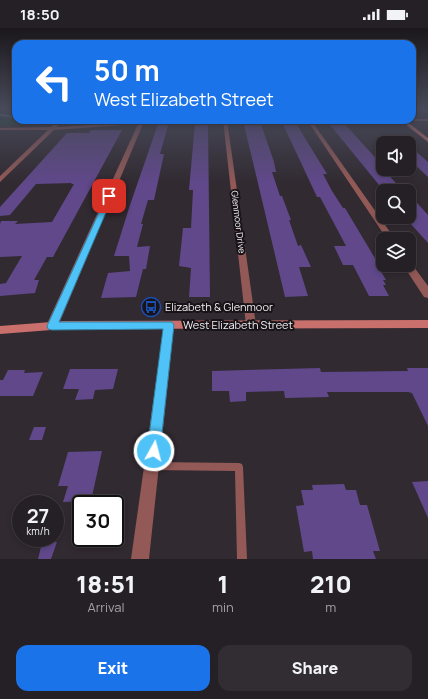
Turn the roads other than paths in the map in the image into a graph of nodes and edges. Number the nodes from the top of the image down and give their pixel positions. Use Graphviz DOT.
graph roads {
  1 [pos="47,134"];
  2 [pos="135,134"];
  3 [pos="227,134"];
  4 [pos="318,134"];
  5 [pos="0,180"];
  6 [pos="385,232"];
  7 [pos="413,272"];
  8 [pos="428,294"];
  9 [pos="428,324"];
  10 [pos="169,325"];
  11 [pos="251,325"];
  12 [pos="52,326"];
  13 [pos="0,330"];
  14 [pos="152,466"];
  15 [pos="140,559"];
  16 [pos="242,559"];
  1 -- 5 [label="street"];
  2 -- 12 [label="street"];
  3 -- 11 [label="street, Glenmoor Drive"];
  4 -- 6 [label="street"];
  7 -- 8 [label="street"];
  9 -- 11 [label="main road, West Elizabeth Street"];
  10 -- 11 [label="main road, West Elizabeth Street"];
  10 -- 12 [label="main road, West Elizabeth Street"];
  10 -- 14 [label="street"];
  12 -- 13 [label="main road, West Elizabeth Street"];
  14 -- 15 [label="street"];
  14 -- 16 [label="lane"];
}
